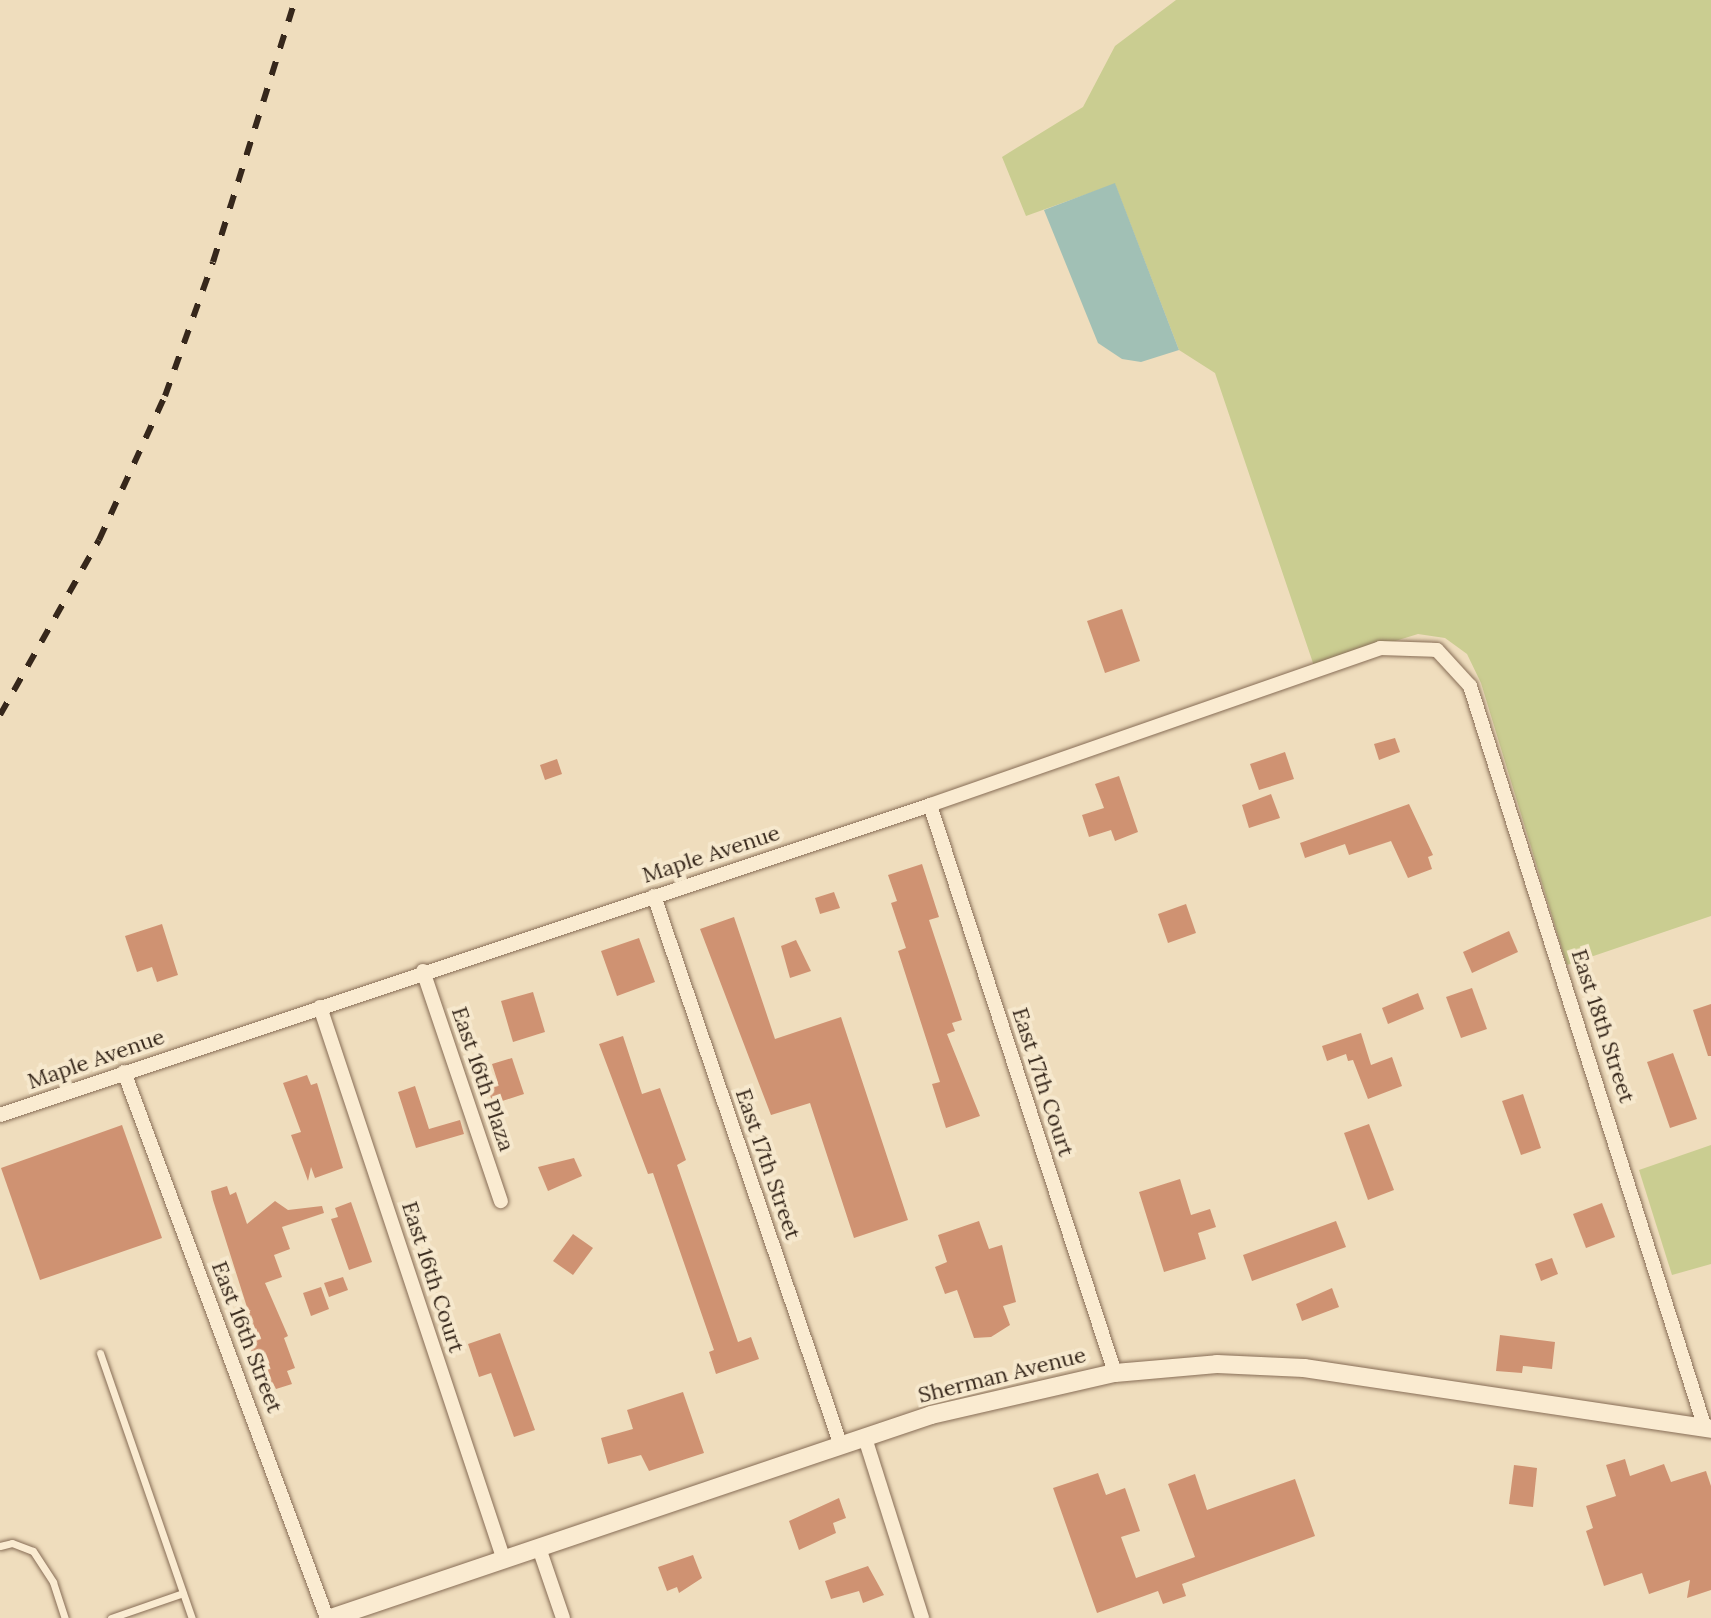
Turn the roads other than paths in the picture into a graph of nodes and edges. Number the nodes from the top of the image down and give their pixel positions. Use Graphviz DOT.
graph roads {
  1 [pos="1437,650"];
  2 [pos="930,805"];
  3 [pos="654,896"];
  4 [pos="423,971"];
  5 [pos="320,1007"];
  6 [pos="124,1072"];
  7 [pos="0,1115"];
  8 [pos="501,1201"];
  9 [pos="100,1353"];
  10 [pos="1115,1373"];
  11 [pos="1708,1428"];
  12 [pos="865,1438"];
  13 [pos="841,1446"];
  14 [pos="0,1546"];
  15 [pos="539,1548"];
  16 [pos="504,1560"];
  17 [pos="183,1593"];
  18 [pos="65,1618"];
  19 [pos="111,1618"];
  20 [pos="192,1618"];
  21 [pos="329,1618"];
  22 [pos="563,1618"];
  23 [pos="922,1618"];
  1 -- 2 [label="street, Maple Avenue"];
  1 -- 11 [label="street, East 18th Street"];
  2 -- 3 [label="street, Maple Avenue"];
  2 -- 10 [label="street, East 17th Court"];
  3 -- 4 [label="street, Maple Avenue"];
  3 -- 13 [label="street, East 17th Street"];
  4 -- 5 [label="street, Maple Avenue"];
  4 -- 8 [label="street, East 16th Plaza"];
  5 -- 6 [label="street, Maple Avenue"];
  5 -- 16 [label="street, East 16th Court"];
  6 -- 7 [label="street, Maple Avenue"];
  6 -- 21 [label="street, East 16th Street"];
  9 -- 17 [label="lane"];
  10 -- 11 [label="street, Sherman Avenue"];
  10 -- 12 [label="street, Sherman Avenue"];
  12 -- 13 [label="street, Sherman Avenue"];
  12 -- 23 [label="street"];
  13 -- 15 [label="street, Sherman Avenue"];
  14 -- 18 [label="lane"];
  15 -- 16 [label="street, Sherman Avenue"];
  15 -- 22 [label="street"];
  16 -- 21 [label="street, Sherman Avenue"];
  17 -- 19 [label="lane"];
  17 -- 20 [label="lane"];
}
